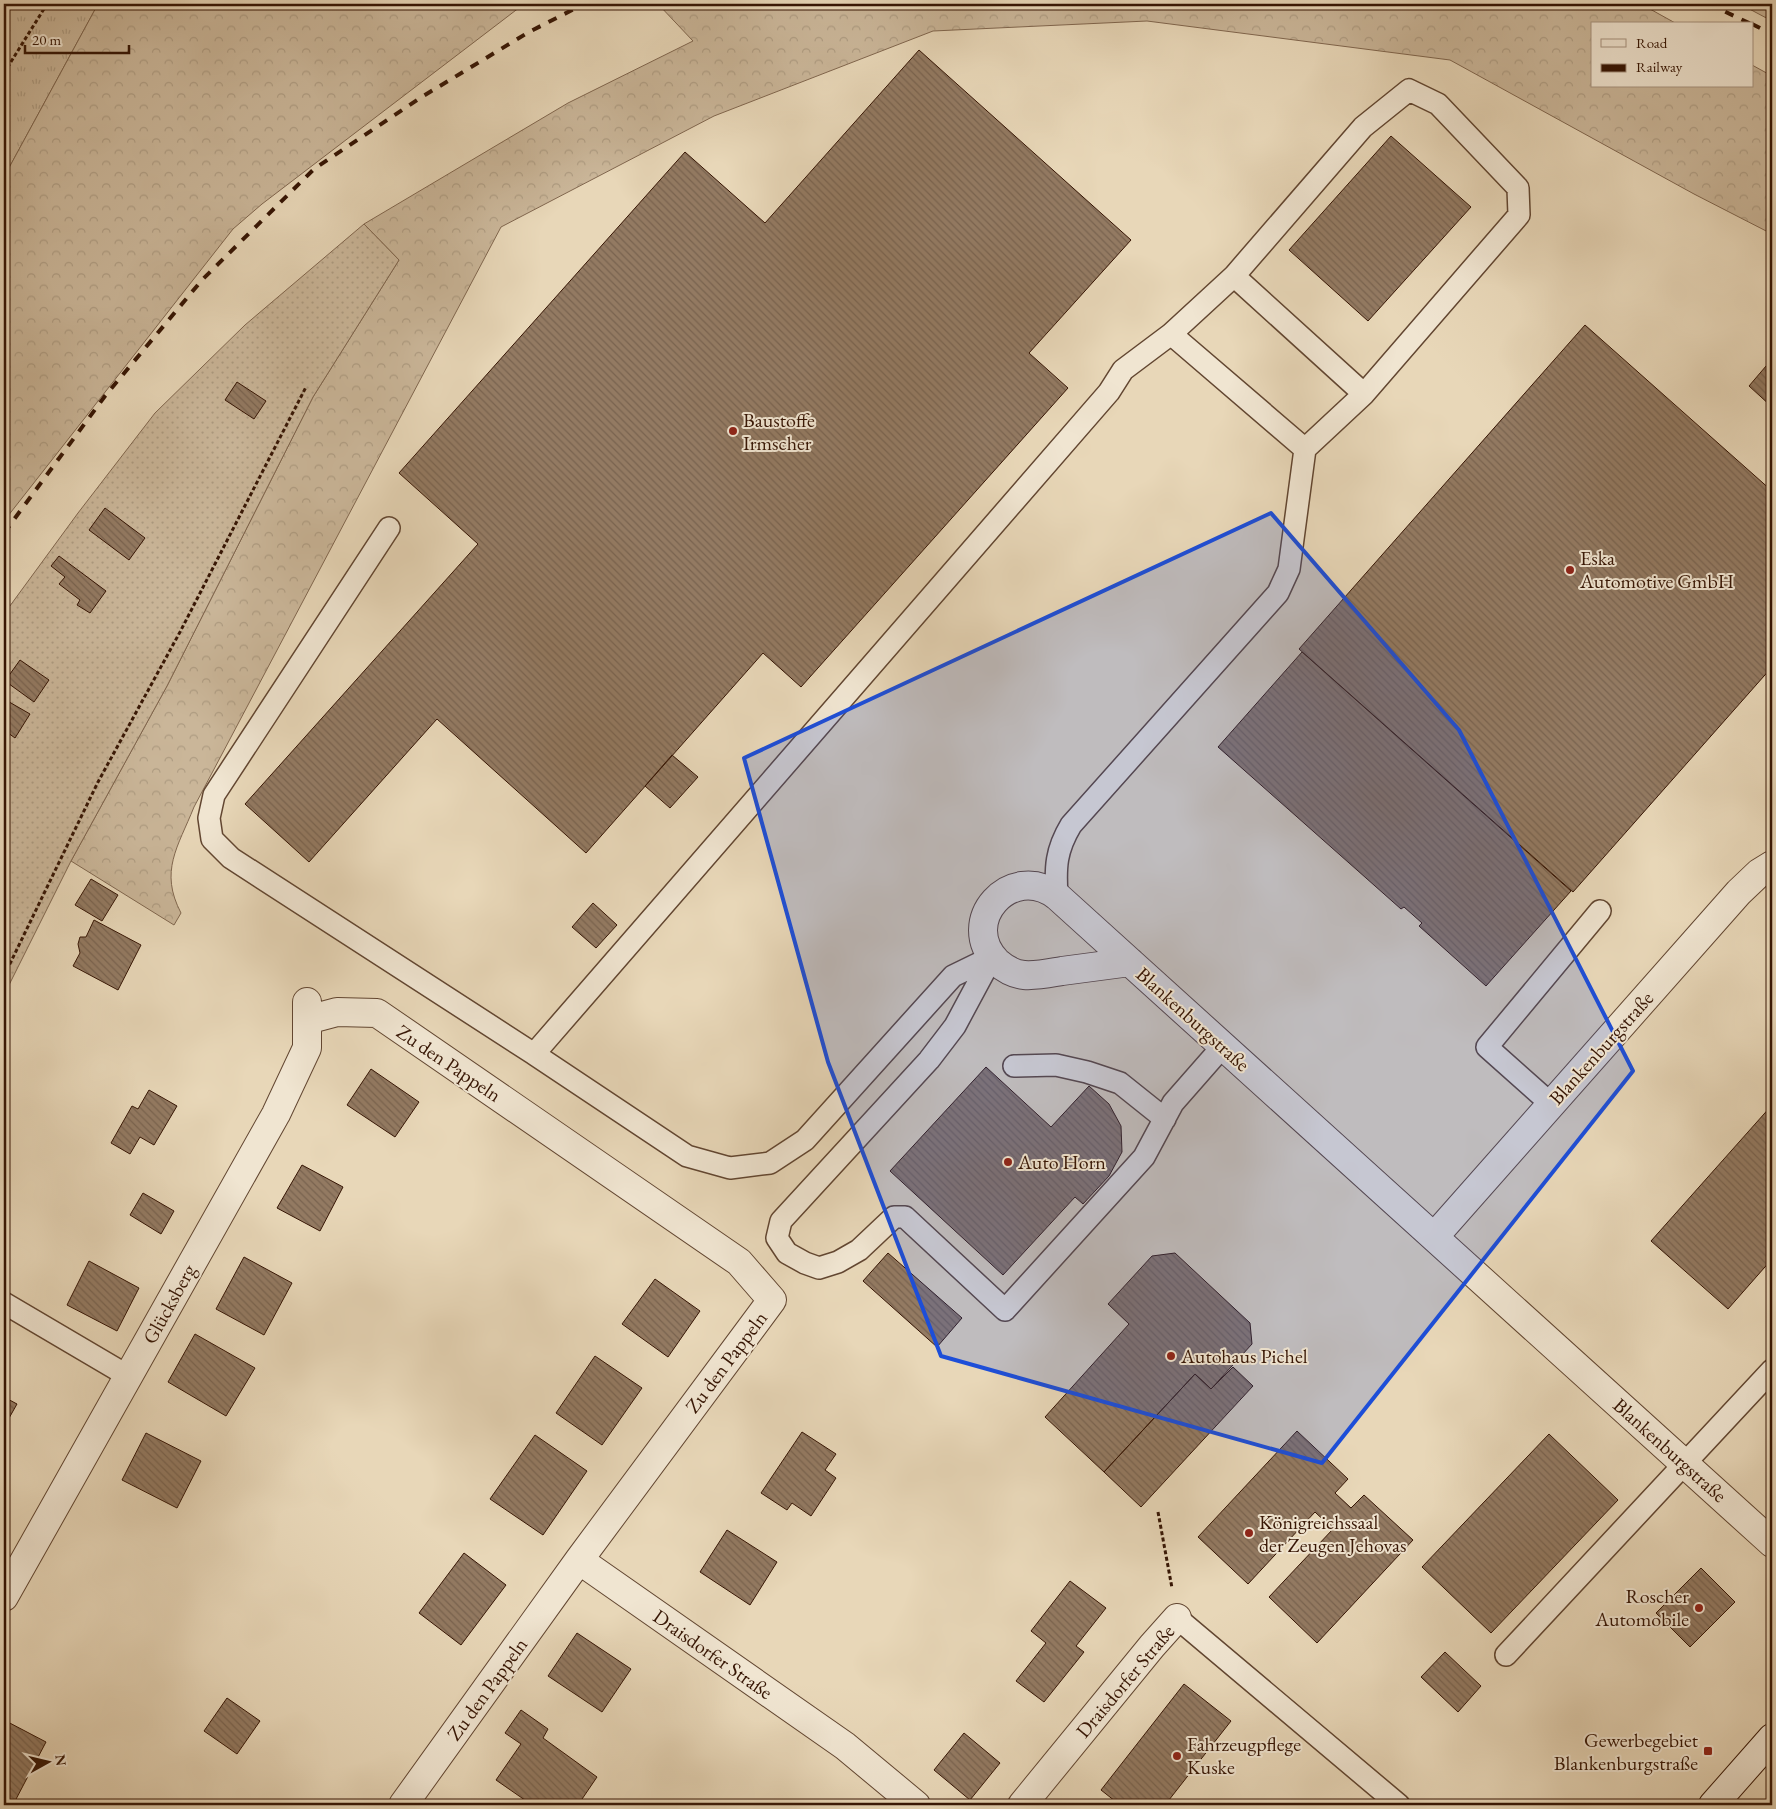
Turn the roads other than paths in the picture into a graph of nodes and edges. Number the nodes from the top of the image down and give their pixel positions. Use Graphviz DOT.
graph roads {
  1 [pos="1234,276"];
  2 [pos="1171,334"];
  3 [pos="1364,394"];
  4 [pos="1305,448"];
  5 [pos="389,528"];
  6 [pos="1772,865"];
  7 [pos="1057,896"];
  8 [pos="1600,911"];
  9 [pos="992,957"];
  10 [pos="1130,962"];
  11 [pos="307,1011"];
  12 [pos="1223,1046"];
  13 [pos="534,1054"];
  14 [pos="1014,1066"];
  15 [pos="1551,1104"];
  16 [pos="1165,1119"];
  17 [pos="1434,1237"];
  18 [pos="4,1303"];
  19 [pos="1772,1370"];
  20 [pos="128,1376"];
  21 [pos="1685,1464"];
  22 [pos="1772,1543"];
  23 [pos="579,1560"];
  24 [pos="4,1597"];
  25 [pos="1177,1618"];
  26 [pos="1506,1655"];
  27 [pos="1772,1738"];
  28 [pos="403,1805"];
  29 [pos="916,1805"];
  30 [pos="1022,1805"];
  31 [pos="1399,1805"];
  32 [pos="1714,1805"];
  1 -- 2 [label="lane"];
  1 -- 3 [label="lane"];
  1 -- 3 [label="lane"];
  2 -- 4 [label="lane"];
  2 -- 13 [label="lane"];
  3 -- 4 [label="lane"];
  4 -- 7 [label="lane"];
  5 -- 13 [label="lane"];
  6 -- 15 [label="street, Blankenburgstraße"];
  7 -- 9 [label="street, Blankenburgstraße"];
  7 -- 10 [label="street, Blankenburgstraße"];
  8 -- 15 [label="lane"];
  9 -- 10 [label="street, Blankenburgstraße"];
  9 -- 13 [label="lane"];
  9 -- 16 [label="lane"];
  10 -- 12 [label="street, Blankenburgstraße"];
  11 -- 20 [label="street, Glücksberg"];
  11 -- 23 [label="street, Zu den Pappeln"];
  12 -- 16 [label="lane"];
  12 -- 17 [label="street, Blankenburgstraße"];
  14 -- 16 [label="lane"];
  15 -- 17 [label="street, Blankenburgstraße"];
  17 -- 21 [label="street, Blankenburgstraße"];
  18 -- 20 [label="lane"];
  19 -- 21 [label="lane"];
  20 -- 24 [label="street, Glücksberg"];
  21 -- 22 [label="street, Blankenburgstraße"];
  21 -- 26 [label="lane"];
  23 -- 28 [label="street, Zu den Pappeln"];
  23 -- 29 [label="street, Draisdorfer Straße"];
  25 -- 30 [label="street, Draisdorfer Straße"];
  25 -- 31 [label="lane, Draisdorfer Straße"];
  27 -- 32 [label="street"];
}
